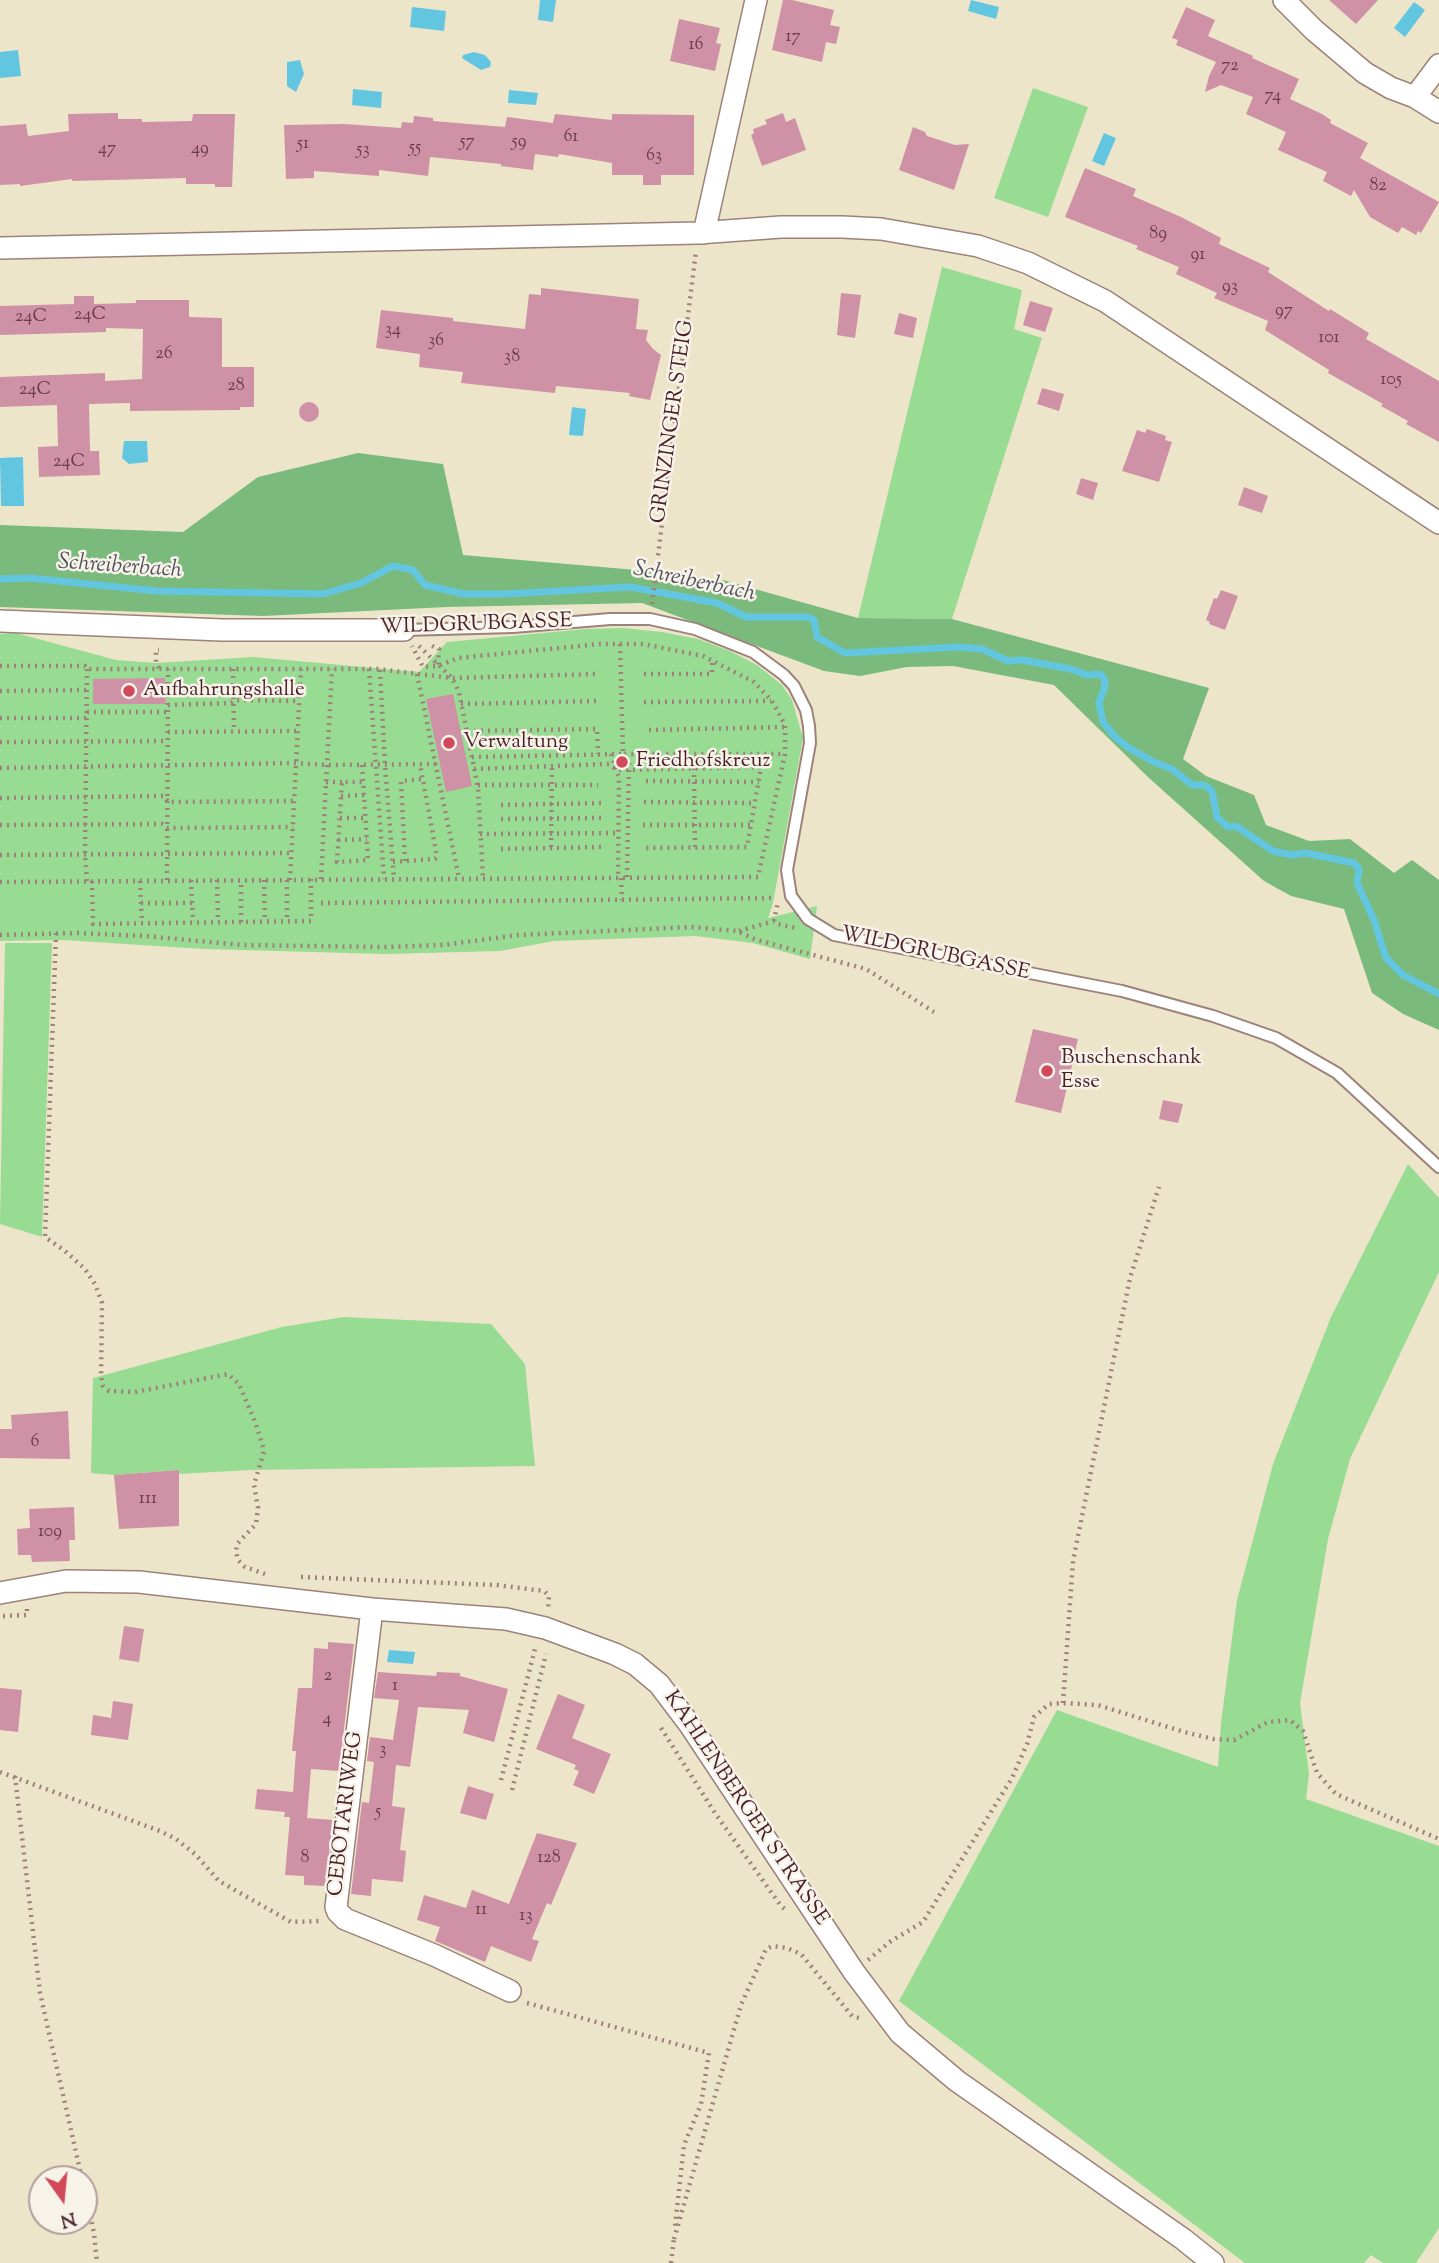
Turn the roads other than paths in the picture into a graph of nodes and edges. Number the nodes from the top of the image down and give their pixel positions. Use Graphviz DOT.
graph roads {
  1 [pos="756,0"];
  2 [pos="1284,0"];
  3 [pos="1439,65"];
  4 [pos="1415,97"];
  5 [pos="1439,112"];
  6 [pos="701,233"];
  7 [pos="0,248"];
  8 [pos="1439,523"];
  9 [pos="0,621"];
  10 [pos="404,630"];
  11 [pos="1439,1167"];
  12 [pos="0,1593"];
  13 [pos="372,1609"];
  14 [pos="510,1990"];
  15 [pos="1213,2263"];
  1 -- 6 [label="street"];
  2 -- 4 [label="street"];
  3 -- 4 [label="street"];
  4 -- 5 [label="street"];
  6 -- 7 [label="street"];
  6 -- 8 [label="street"];
  9 -- 10 [label="street, WILDGRUBGASSE"];
  10 -- 11 [label="lane, WILDGRUBGASSE"];
  12 -- 13 [label="street, KAHLENBERGER STRASSE"];
  13 -- 14 [label="street, CEBOTARIWEG"];
  13 -- 15 [label="street, KAHLENBERGER STRASSE"];
}
